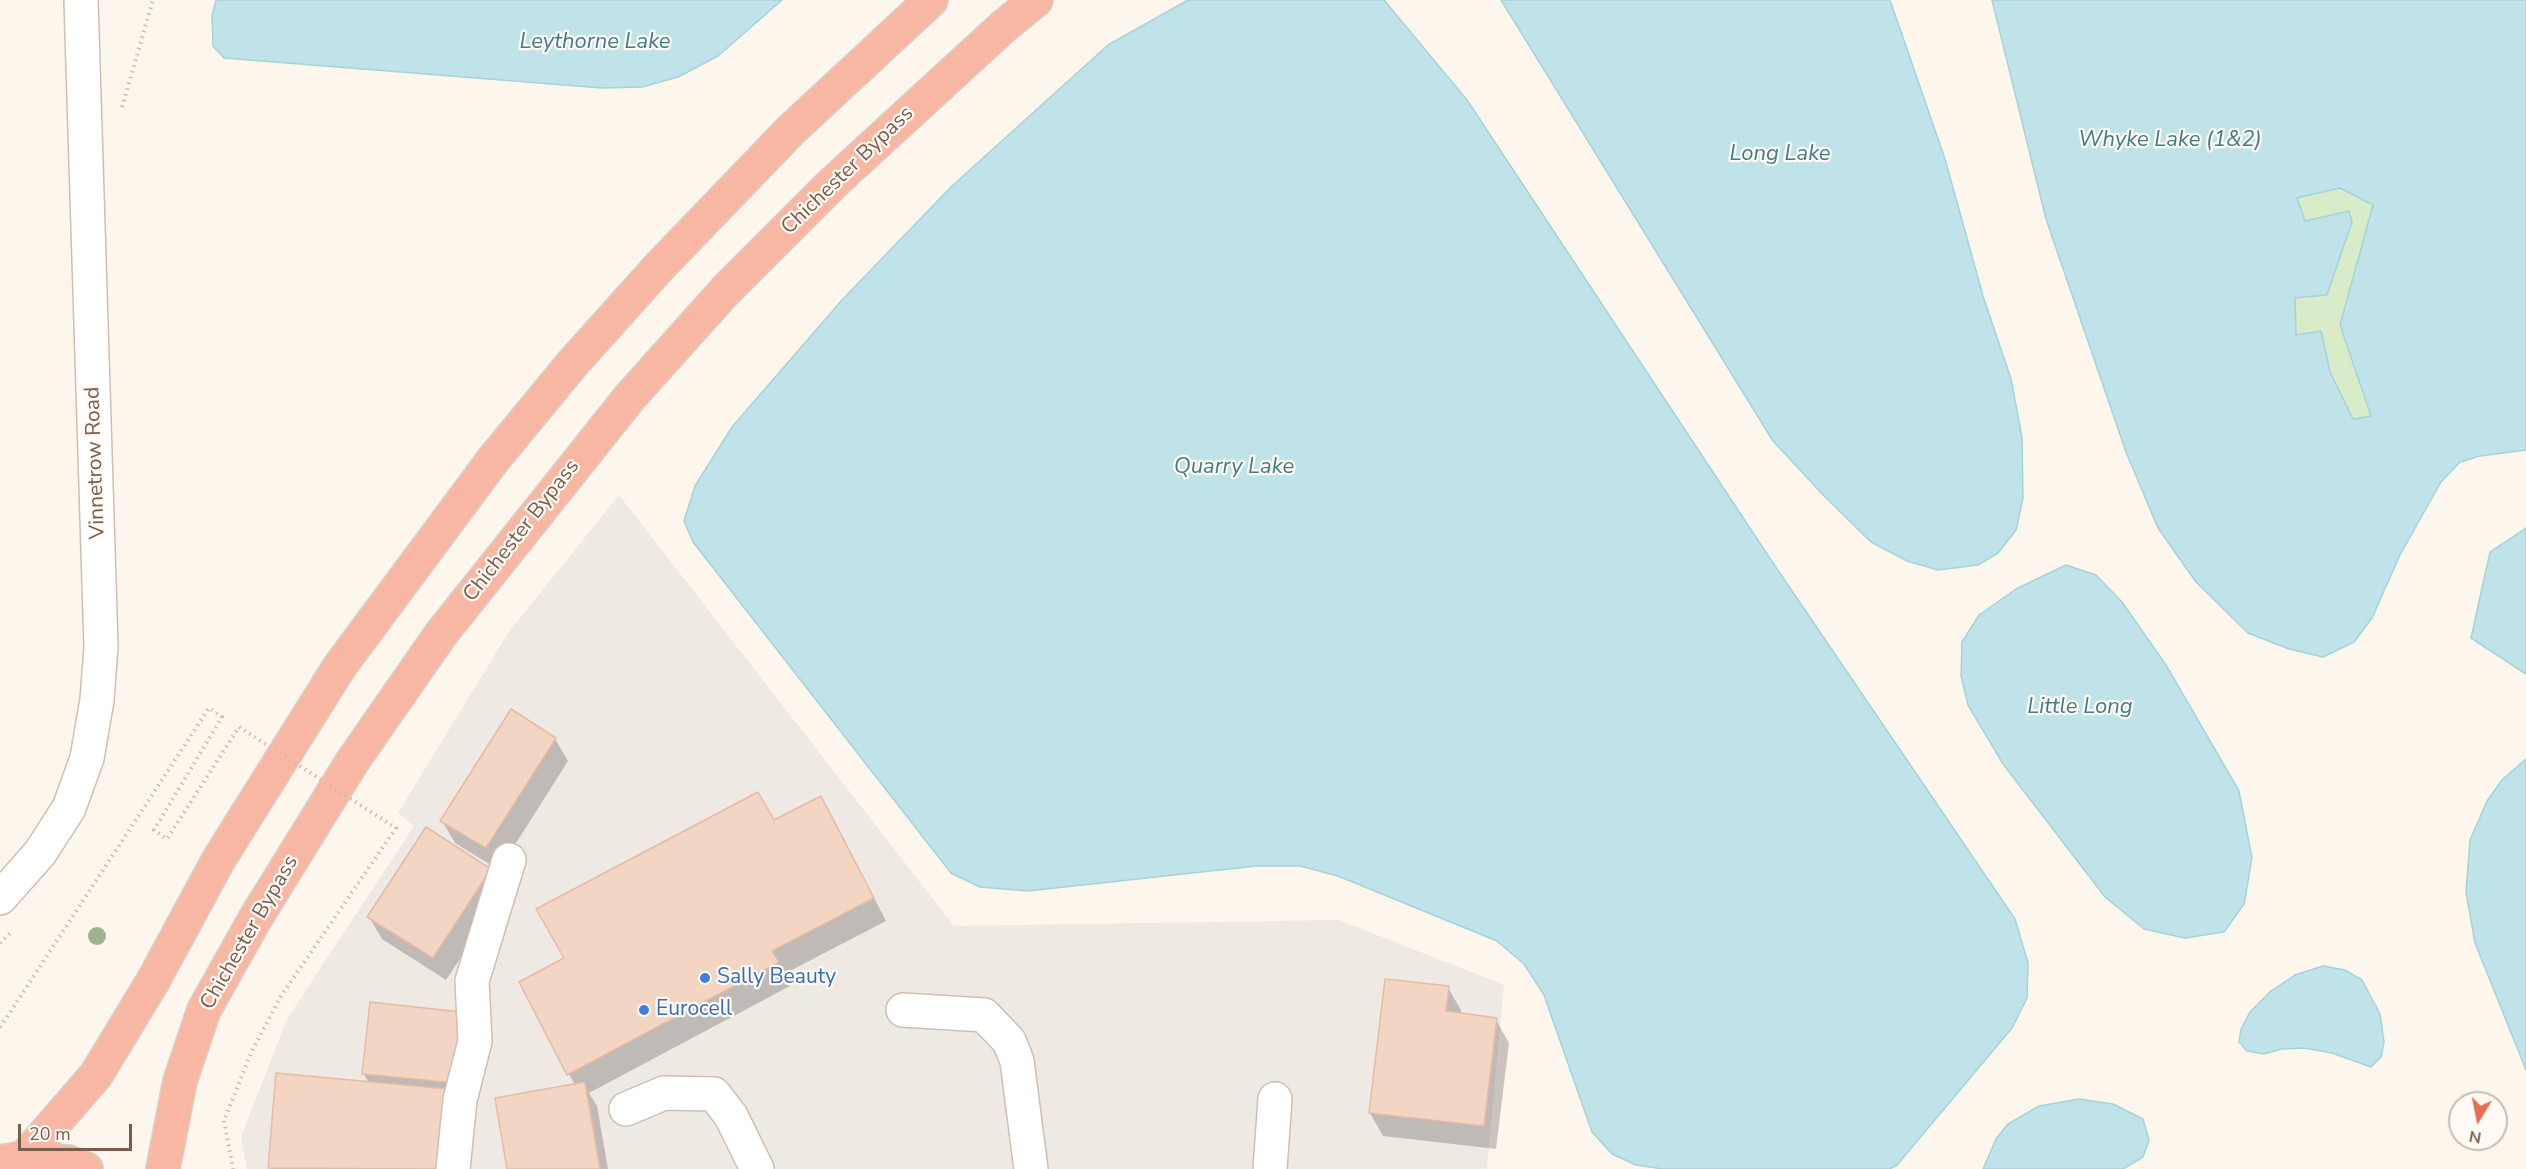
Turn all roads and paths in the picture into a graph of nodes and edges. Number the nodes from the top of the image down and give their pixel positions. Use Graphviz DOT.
graph roads {
  1 [pos="81,0"];
  2 [pos="931,0"];
  3 [pos="1036,0"];
  4 [pos="509,860"];
  5 [pos="0,898"];
  6 [pos="903,1010"];
  7 [pos="0,1027"];
  8 [pos="1275,1099"];
  9 [pos="626,1109"];
  10 [pos="12,1160"];
  11 [pos="86,1169"];
  12 [pos="163,1169"];
  13 [pos="233,1169"];
  14 [pos="453,1169"];
  15 [pos="757,1169"];
  16 [pos="1031,1169"];
  17 [pos="1270,1169"];
  1 -- 5 [label="street, Vinnetrow Road"];
  2 -- 10 [label="highway"];
  3 -- 12 [label="highway, Chichester Bypass"];
  4 -- 14 [label="street"];
  6 -- 16 [label="street"];
  7 -- 13 [label="path, bridge"];
  8 -- 17 [label="street"];
  9 -- 15 [label="street"];
  10 -- 11 [label="highway"];
}
